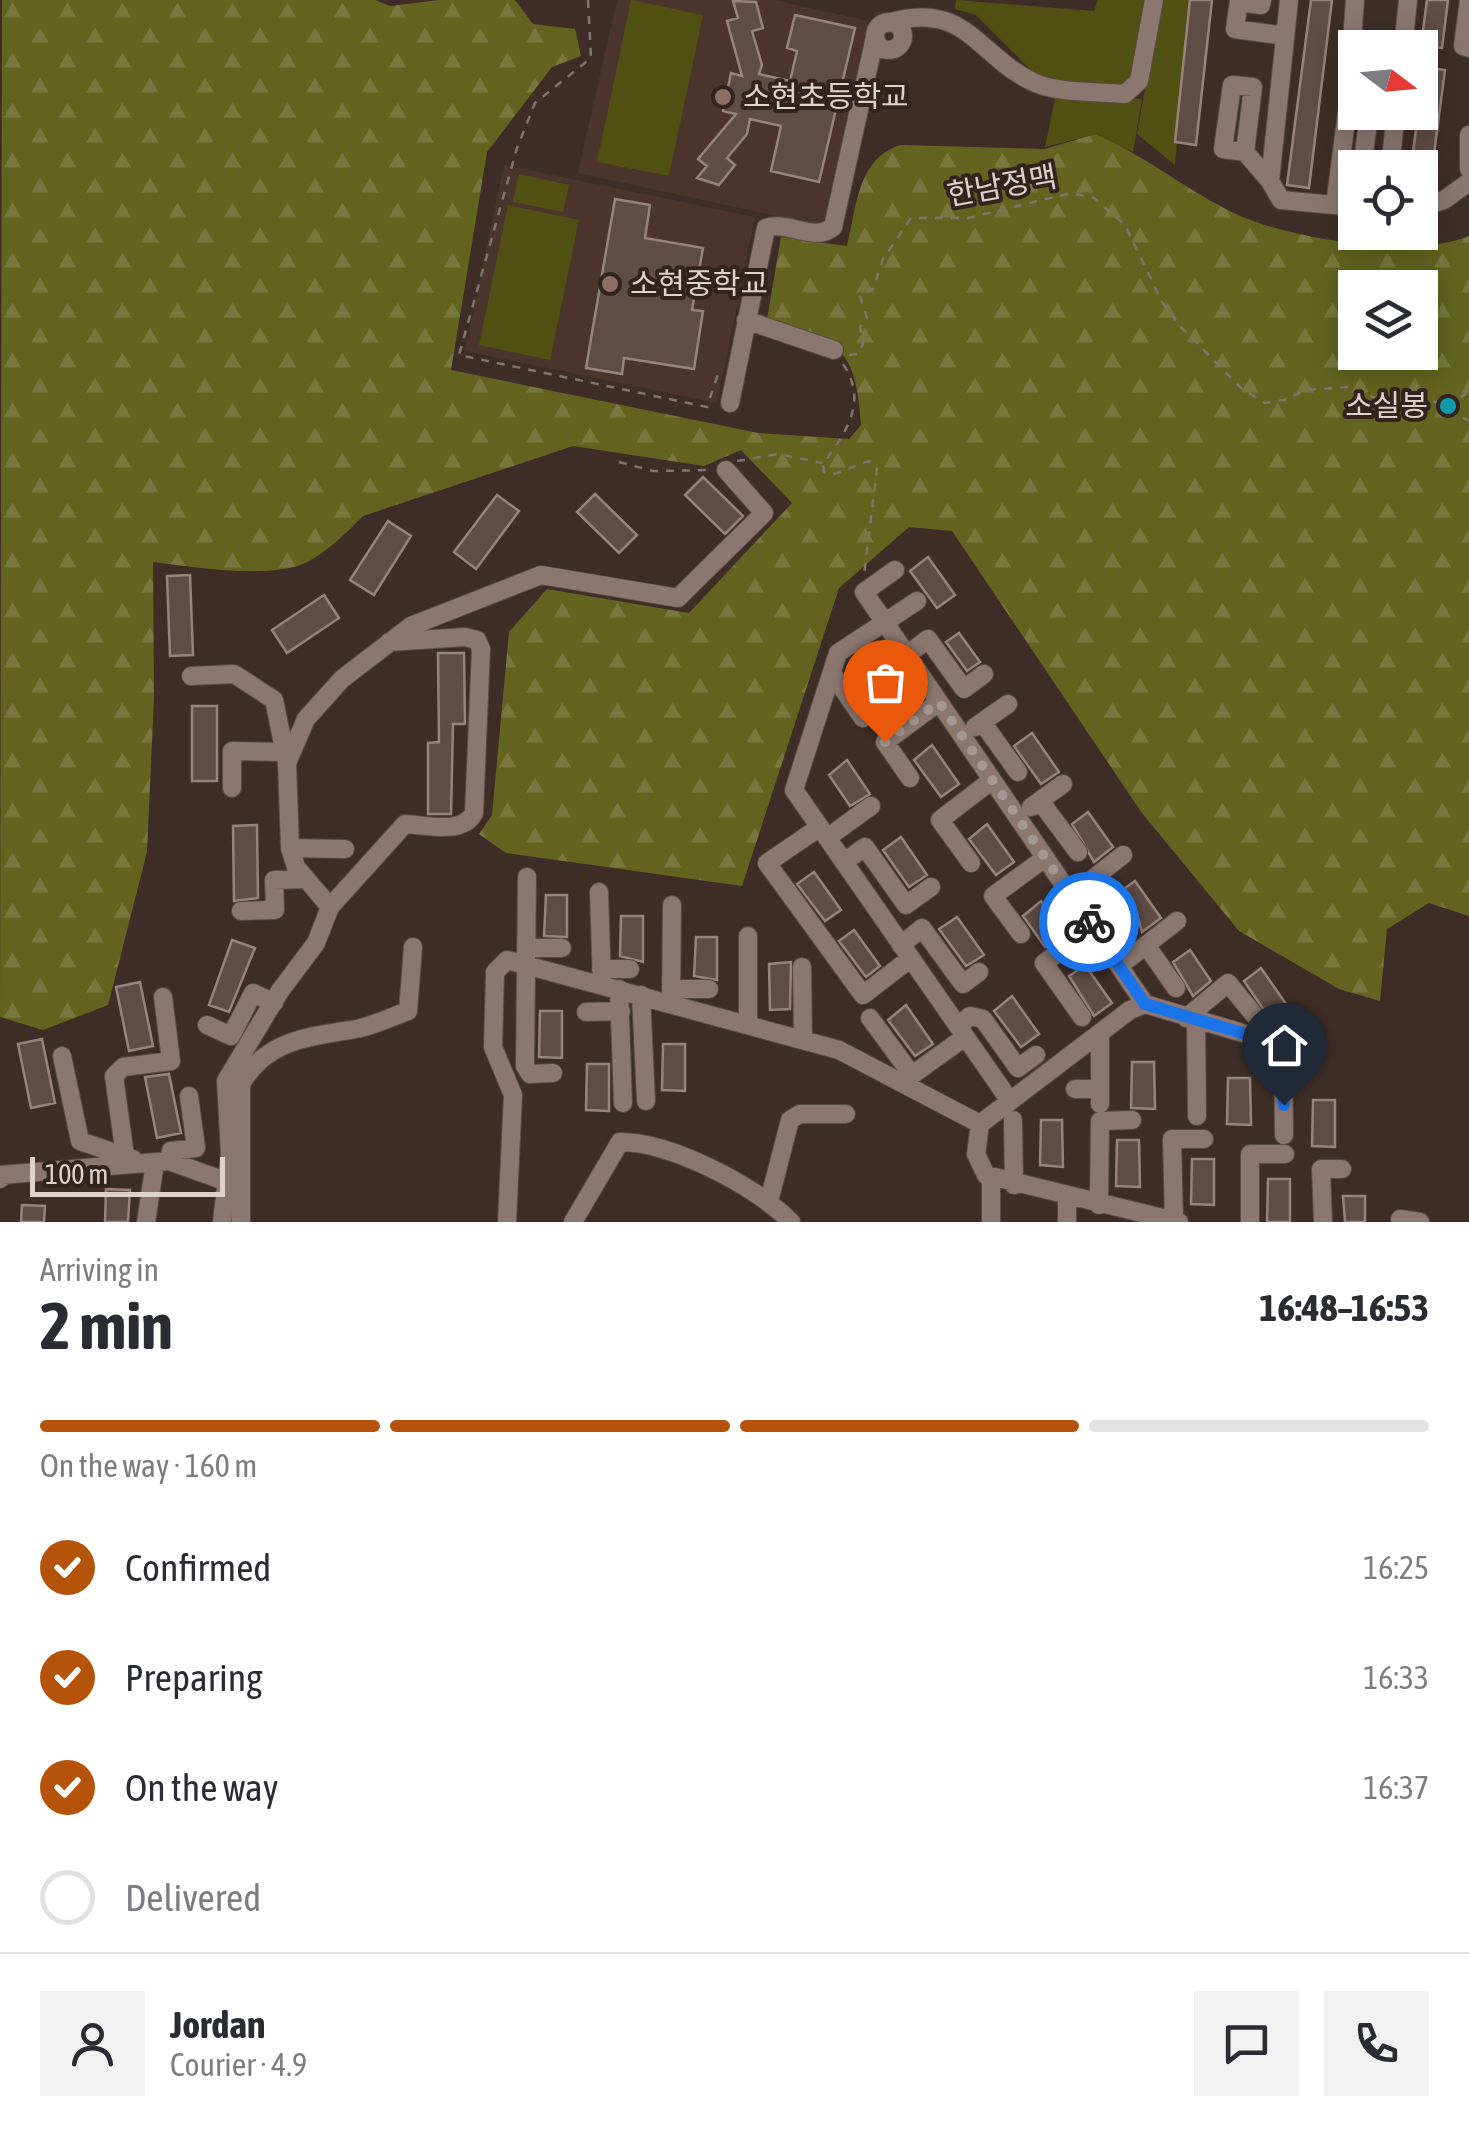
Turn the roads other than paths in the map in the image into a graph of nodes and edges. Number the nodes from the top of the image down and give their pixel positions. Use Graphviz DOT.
graph roads {
  1 [pos="1154,0"];
  2 [pos="1262,0"];
  3 [pos="1290,0"];
  4 [pos="1355,0"];
  5 [pos="1408,0"];
  6 [pos="1469,0"];
  7 [pos="1239,1"];
  8 [pos="926,17"];
  9 [pos="881,30"];
  10 [pos="1353,30"];
  11 [pos="1405,30"];
  12 [pos="1286,36"];
  13 [pos="897,46"];
  14 [pos="1469,48"];
  15 [pos="868,65"];
  16 [pos="1469,135"];
  17 [pos="1347,150"];
  18 [pos="1364,150"];
  19 [pos="1244,152"];
  20 [pos="1469,170"];
  21 [pos="1270,181"];
  22 [pos="1469,182"];
  23 [pos="1338,199"];
  24 [pos="1438,202"];
  25 [pos="1336,205"];
  26 [pos="746,320"];
  27 [pos="834,350"];
  28 [pos="730,403"];
  29 [pos="726,470"];
  30 [pos="894,570"];
  31 [pos="917,601"];
  32 [pos="885,623"];
  33 [pos="390,642"];
  34 [pos="906,655"];
  35 [pos="832,673"];
  36 [pos="984,674"];
  37 [pos="191,676"];
  38 [pos="939,702"];
  39 [pos="1008,704"];
  40 [pos="863,718"];
  41 [pos="278,720"];
  42 [pos="982,722"];
  43 [pos="303,726"];
  44 [pos="962,736"];
  45 [pos="286,758"];
  46 [pos="1018,772"];
  47 [pos="910,778"];
  48 [pos="992,780"];
  49 [pos="1063,784"];
  50 [pos="232,788"];
  51 [pos="1040,801"];
  52 [pos="872,806"];
  53 [pos="1018,818"];
  54 [pos="824,832"];
  55 [pos="290,848"];
  56 [pos="345,848"];
  57 [pos="1078,852"];
  58 [pos="1123,855"];
  59 [pos="1045,858"];
  60 [pos="844,862"];
  61 [pos="971,863"];
  62 [pos="528,878"];
  63 [pos="1095,878"];
  64 [pos="306,879"];
  65 [pos="931,887"];
  66 [pos="599,892"];
  67 [pos="1071,896"];
  68 [pos="672,905"];
  69 [pos="330,907"];
  70 [pos="240,911"];
  71 [pos="1127,921"];
  72 [pos="1176,921"];
  73 [pos="1093,927"];
  74 [pos="1021,934"];
  75 [pos="748,936"];
  76 [pos="1146,944"];
  77 [pos="413,947"];
  78 [pos="562,948"];
  79 [pos="906,951"];
  80 [pos="526,956"];
  81 [pos="1119,966"];
  82 [pos="802,967"];
  83 [pos="630,969"];
  84 [pos="980,972"];
  85 [pos="607,981"];
  86 [pos="1176,988"];
  87 [pos="709,990"];
  88 [pos="641,995"];
  89 [pos="671,996"];
  90 [pos="163,997"];
  91 [pos="274,1003"];
  92 [pos="1145,1004"];
  93 [pos="621,1011"];
  94 [pos="586,1012"];
  95 [pos="1082,1016"];
  96 [pos="1255,1016"];
  97 [pos="870,1018"];
  98 [pos="1191,1019"];
  99 [pos="207,1024"];
  100 [pos="748,1024"];
  101 [pos="961,1031"];
  102 [pos="1100,1033"];
  103 [pos="803,1038"];
  104 [pos="1036,1055"];
  105 [pos="62,1056"];
  106 [pos="552,1073"];
  107 [pos="1076,1089"];
  108 [pos="190,1096"];
  109 [pos="646,1100"];
  110 [pos="623,1103"];
  111 [pos="1012,1111"];
  112 [pos="846,1114"];
  113 [pos="1197,1116"];
  114 [pos="1132,1120"];
  115 [pos="980,1124"];
  116 [pos="1204,1139"];
  117 [pos="125,1156"];
  118 [pos="157,1162"];
  119 [pos="1342,1169"];
  120 [pos="0,1174"];
  121 [pos="991,1178"];
  122 [pos="225,1181"];
  123 [pos="1014,1186"];
  124 [pos="1067,1197"];
  125 [pos="768,1200"];
  126 [pos="1099,1204"];
  127 [pos="1141,1218"];
  128 [pos="1400,1219"];
  129 [pos="1176,1221"];
  130 [pos="146,1222"];
  131 [pos="222,1222"];
  132 [pos="241,1222"];
  133 [pos="507,1222"];
  134 [pos="573,1222"];
  135 [pos="791,1222"];
  136 [pos="991,1222"];
  137 [pos="1067,1222"];
  138 [pos="1250,1222"];
  139 [pos="1323,1222"];
  140 [pos="1420,1222"];
  1 -- 8 [label="street"];
  2 -- 7 [label="street"];
  3 -- 12 [label="street"];
  4 -- 10 [label="street"];
  5 -- 11 [label="street"];
  6 -- 14 [label="street"];
  7 -- 12 [label="street"];
  8 -- 9 [label="street"];
  8 -- 13 [label="street"];
  9 -- 13 [label="street"];
  9 -- 15 [label="street"];
  12 -- 21 [label="street"];
  13 -- 15 [label="street"];
  15 -- 26 [label="street"];
  16 -- 20 [label="street"];
  17 -- 18 [label="street"];
  19 -- 21 [label="street"];
  21 -- 25 [label="street"];
  22 -- 24 [label="street"];
  23 -- 25 [label="street"];
  26 -- 27 [label="street"];
  26 -- 28 [label="street"];
  29 -- 33 [label="street"];
  30 -- 32 [label="street"];
  31 -- 32 [label="street"];
  32 -- 34 [label="street"];
  32 -- 35 [label="street"];
  33 -- 43 [label="street"];
  33 -- 69 [label="street"];
  34 -- 36 [label="street"];
  34 -- 38 [label="street"];
  35 -- 40 [label="street"];
  35 -- 54 [label="street"];
  37 -- 41 [label="street"];
  38 -- 44 [label="street"];
  38 -- 47 [label="street"];
  39 -- 42 [label="street"];
  41 -- 43 [label="street"];
  41 -- 45 [label="street"];
  42 -- 44 [label="street"];
  42 -- 46 [label="street"];
  43 -- 45 [label="street"];
  44 -- 48 [label="street"];
  45 -- 50 [label="street"];
  45 -- 55 [label="street"];
  48 -- 53 [label="street"];
  48 -- 61 [label="street"];
  49 -- 51 [label="street"];
  51 -- 53 [label="street"];
  51 -- 57 [label="street"];
  52 -- 54 [label="street"];
  53 -- 59 [label="street"];
  54 -- 60 [label="street"];
  54 -- 79 [label="street"];
  55 -- 56 [label="street"];
  55 -- 64 [label="street"];
  58 -- 63 [label="street"];
  59 -- 67 [label="street"];
  59 -- 74 [label="street"];
  60 -- 65 [label="street"];
  60 -- 79 [label="street"];
  62 -- 80 [label="street"];
  63 -- 67 [label="street"];
  63 -- 71 [label="street"];
  64 -- 69 [label="street"];
  64 -- 70 [label="street"];
  66 -- 85 [label="street"];
  67 -- 73 [label="street"];
  68 -- 89 [label="street"];
  69 -- 91 [label="street"];
  72 -- 76 [label="street"];
  73 -- 81 [label="street"];
  73 -- 95 [label="street"];
  75 -- 100 [label="street"];
  76 -- 81 [label="street"];
  76 -- 86 [label="street"];
  77 -- 132 [label="street"];
  78 -- 80 [label="street"];
  79 -- 84 [label="street"];
  79 -- 101 [label="street"];
  80 -- 85 [label="street"];
  80 -- 106 [label="street"];
  80 -- 133 [label="street"];
  81 -- 92 [label="street"];
  82 -- 103 [label="street"];
  83 -- 85 [label="street"];
  85 -- 88 [label="street"];
  85 -- 93 [label="street"];
  87 -- 89 [label="street"];
  88 -- 89 [label="street"];
  88 -- 109 [label="street"];
  89 -- 100 [label="street"];
  90 -- 117 [label="street"];
  91 -- 99 [label="street"];
  91 -- 122 [label="street"];
  92 -- 98 [label="street"];
  92 -- 102 [label="street"];
  93 -- 94 [label="street"];
  93 -- 110 [label="street"];
  96 -- 98 [label="street"];
  97 -- 101 [label="street"];
  98 -- 113 [label="street"];
  98 -- 138 [label="street"];
  100 -- 103 [label="street"];
  101 -- 104 [label="street"];
  101 -- 111 [label="street"];
  102 -- 107 [label="street"];
  102 -- 111 [label="street"];
  103 -- 115 [label="street"];
  105 -- 117 [label="street"];
  108 -- 118 [label="street"];
  111 -- 115 [label="street"];
  111 -- 123 [label="street"];
  112 -- 125 [label="street"];
  114 -- 126 [label="street"];
  115 -- 121 [label="street"];
  116 -- 129 [label="street"];
  117 -- 118 [label="street"];
  118 -- 120 [label="street"];
  118 -- 122 [label="street"];
  118 -- 130 [label="street"];
  119 -- 139 [label="street"];
  121 -- 123 [label="street"];
  121 -- 136 [label="street"];
  122 -- 131 [label="street"];
  123 -- 124 [label="street"];
  124 -- 126 [label="street"];
  124 -- 137 [label="street"];
  125 -- 134 [label="street"];
  125 -- 135 [label="street"];
  126 -- 127 [label="street"];
  127 -- 129 [label="street"];
  128 -- 140 [label="street"];
}
